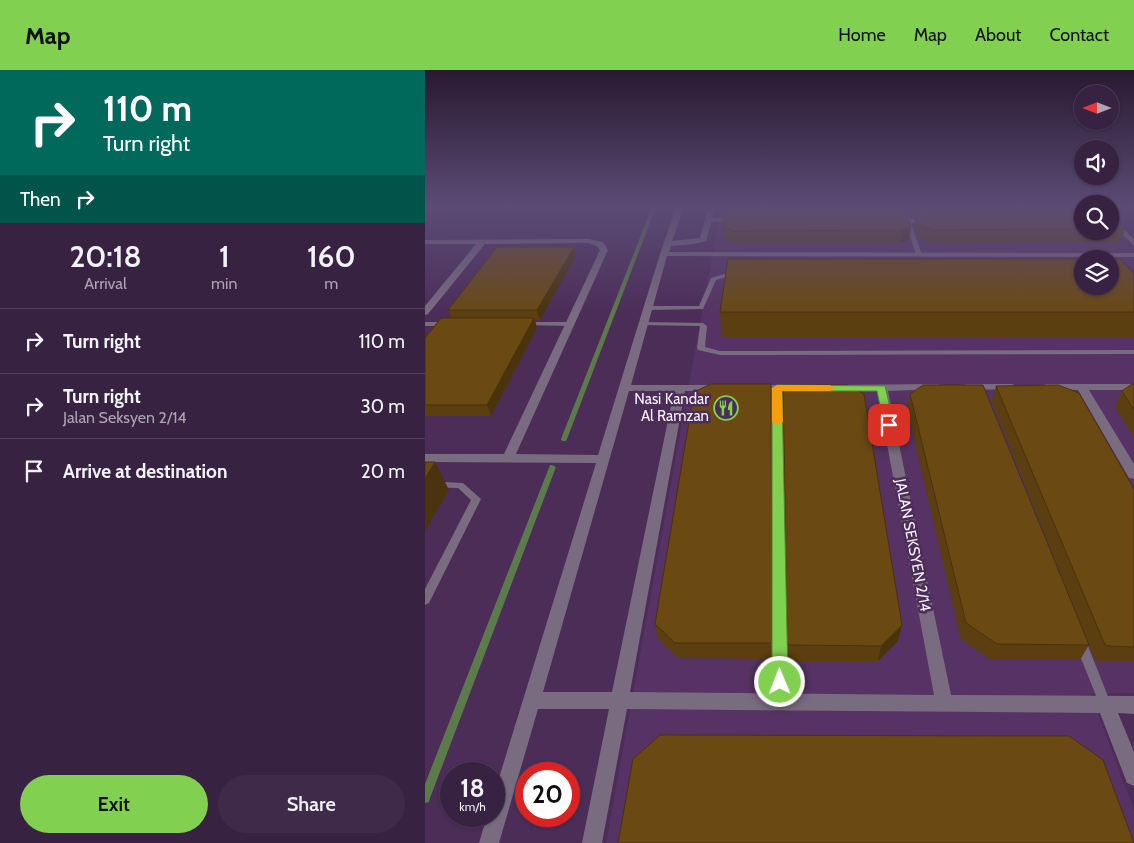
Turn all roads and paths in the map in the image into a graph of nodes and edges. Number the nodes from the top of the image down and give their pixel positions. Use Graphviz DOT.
graph roads {
  1 [pos="481,243"];
  2 [pos="596,243"];
  3 [pos="668,243"];
  4 [pos="690,243"];
  5 [pos="915,243"];
  6 [pos="666,249"];
  7 [pos="919,255"];
  8 [pos="1134,255"];
  9 [pos="746,272"];
  10 [pos="648,308"];
  11 [pos="425,312"];
  12 [pos="425,324"];
  13 [pos="454,324"];
  14 [pos="511,324"];
  15 [pos="569,324"];
  16 [pos="643,324"];
  17 [pos="1134,352"];
  18 [pos="1082,387"];
  19 [pos="1134,387"];
  20 [pos="625,388"];
  21 [pos="680,388"];
  22 [pos="729,388"];
  23 [pos="748,388"];
  24 [pos="777,388"];
  25 [pos="882,388"];
  26 [pos="425,458"];
  27 [pos="508,459"];
  28 [pos="604,459"];
  29 [pos="1134,475"];
  30 [pos="425,484"];
  31 [pos="425,600"];
  32 [pos="1077,632"];
  33 [pos="533,700"];
  34 [pos="619,700"];
  35 [pos="780,702"];
  36 [pos="945,703"];
  37 [pos="1105,704"];
  38 [pos="1134,705"];
  39 [pos="1134,776"];
  40 [pos="489,843"];
  41 [pos="592,843"];
  1 -- 11 [label="street"];
  2 -- 15 [label="street"];
  3 -- 6 [label="street"];
  4 -- 6 [label="street"];
  5 -- 7 [label="lane"];
  6 -- 7 [label="street"];
  6 -- 10 [label="street"];
  7 -- 8 [label="street"];
  9 -- 10 [label="lane"];
  10 -- 16 [label="street"];
  12 -- 13 [label="lane"];
  14 -- 15 [label="lane"];
  15 -- 27 [label="street"];
  16 -- 17 [label="lane"];
  16 -- 20 [label="street"];
  18 -- 19 [label="street"];
  18 -- 25 [label="street"];
  18 -- 29 [label="street"];
  20 -- 21 [label="street"];
  20 -- 28 [label="street"];
  21 -- 22 [label="street"];
  21 -- 34 [label="street"];
  23 -- 24 [label="street"];
  24 -- 25 [label="street"];
  24 -- 35 [label="lane"];
  25 -- 36 [label="street, JALAN SEKSYEN 2/14"];
  26 -- 27 [label="street"];
  27 -- 28 [label="street"];
  28 -- 33 [label="street"];
  30 -- 31 [label="lane"];
  32 -- 37 [label="lane"];
  33 -- 34 [label="street"];
  33 -- 40 [label="street"];
  34 -- 35 [label="street"];
  34 -- 41 [label="street"];
  35 -- 36 [label="street"];
  36 -- 37 [label="street"];
  37 -- 38 [label="street"];
  37 -- 39 [label="street"];
}
